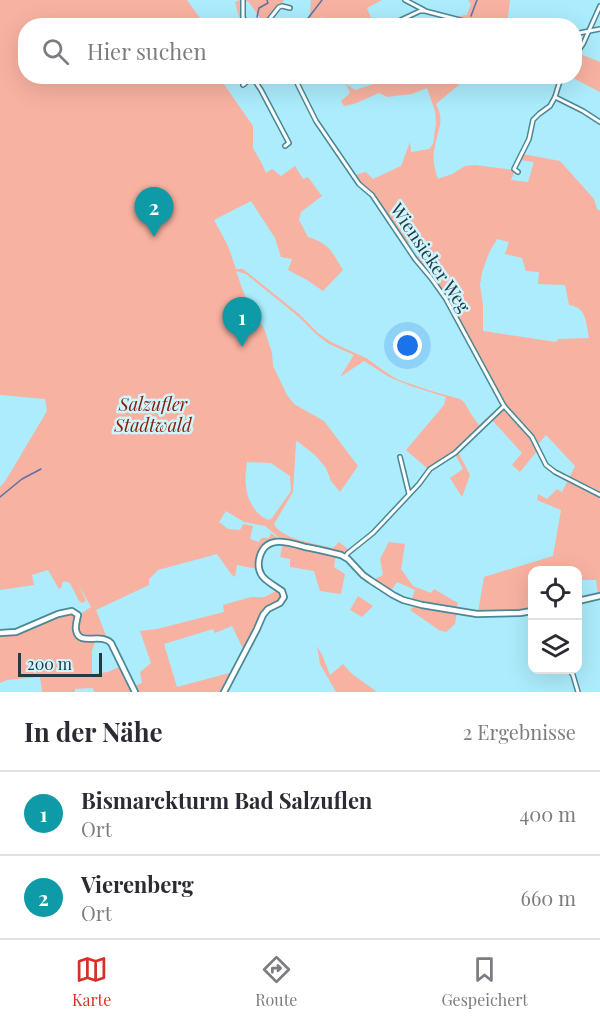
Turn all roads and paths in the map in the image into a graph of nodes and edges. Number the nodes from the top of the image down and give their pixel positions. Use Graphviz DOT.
graph roads {
  1 [pos="243,0"];
  2 [pos="405,0"];
  3 [pos="600,6"];
  4 [pos="290,8"];
  5 [pos="425,11"];
  6 [pos="244,18"];
  7 [pos="270,18"];
  8 [pos="405,18"];
  9 [pos="452,18"];
  10 [pos="600,29"];
  11 [pos="588,31"];
  12 [pos="582,32"];
  13 [pos="582,45"];
  14 [pos="257,84"];
  15 [pos="297,84"];
  16 [pos="559,84"];
  17 [pos="555,97"];
  18 [pos="600,122"];
  19 [pos="285,146"];
  20 [pos="518,172"];
  21 [pos="504,406"];
  22 [pos="400,457"];
  23 [pos="409,494"];
  24 [pos="600,495"];
  25 [pos="345,557"];
  26 [pos="600,596"];
  27 [pos="582,600"];
  28 [pos="528,612"];
  29 [pos="0,633"];
  30 [pos="572,674"];
  31 [pos="135,692"];
  32 [pos="224,692"];
  33 [pos="578,692"];
  1 -- 6 [label="street"];
  2 -- 5 [label="street"];
  3 -- 11 [label="street"];
  4 -- 7 [label="street"];
  5 -- 8 [label="street"];
  5 -- 9 [label="street"];
  10 -- 11 [label="street"];
  11 -- 12 [label="street"];
  11 -- 13 [label="street"];
  14 -- 19 [label="street"];
  15 -- 21 [label="street, Wiensieker Weg"];
  16 -- 17 [label="street"];
  17 -- 18 [label="street"];
  17 -- 20 [label="street"];
  21 -- 23 [label="street"];
  21 -- 24 [label="street, Wiensieker Weg"];
  22 -- 23 [label="street"];
  23 -- 25 [label="street"];
  25 -- 28 [label="main road"];
  25 -- 32 [label="main road"];
  26 -- 27 [label="main road"];
  29 -- 31 [label="main road"];
  30 -- 33 [label="street"];
}
